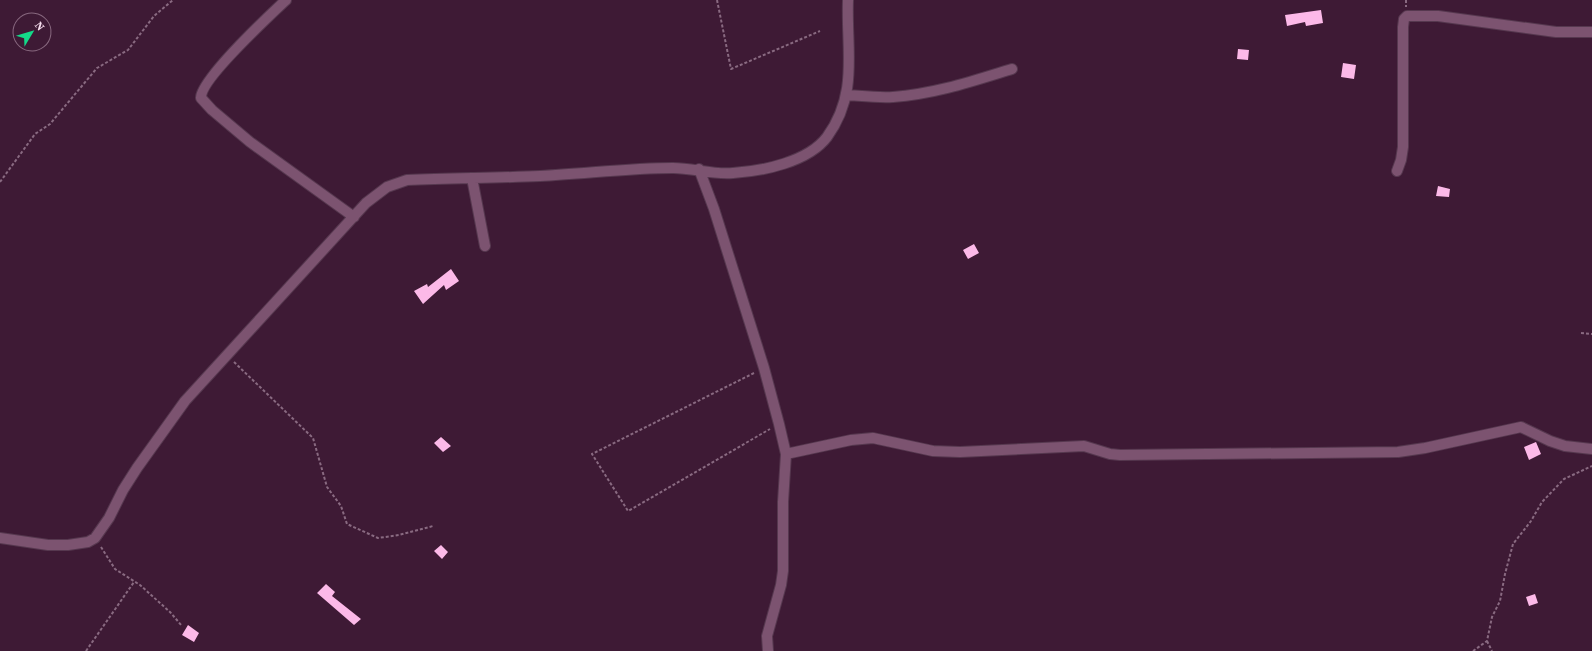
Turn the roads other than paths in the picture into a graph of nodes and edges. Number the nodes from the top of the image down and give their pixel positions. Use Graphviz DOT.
graph roads {
  1 [pos="286,0"];
  2 [pos="848,0"];
  3 [pos="1592,32"];
  4 [pos="1012,69"];
  5 [pos="847,95"];
  6 [pos="699,169"];
  7 [pos="1397,171"];
  8 [pos="472,178"];
  9 [pos="354,217"];
  10 [pos="485,246"];
  11 [pos="1592,449"];
  12 [pos="786,454"];
  13 [pos="0,538"];
  14 [pos="768,651"];
  1 -- 9 [label="street"];
  2 -- 5 [label="street"];
  3 -- 7 [label="street"];
  4 -- 5 [label="street"];
  5 -- 6 [label="street"];
  6 -- 8 [label="street"];
  6 -- 12 [label="street"];
  8 -- 9 [label="street"];
  8 -- 10 [label="street"];
  9 -- 13 [label="street"];
  11 -- 12 [label="street"];
  12 -- 14 [label="street"];
}
